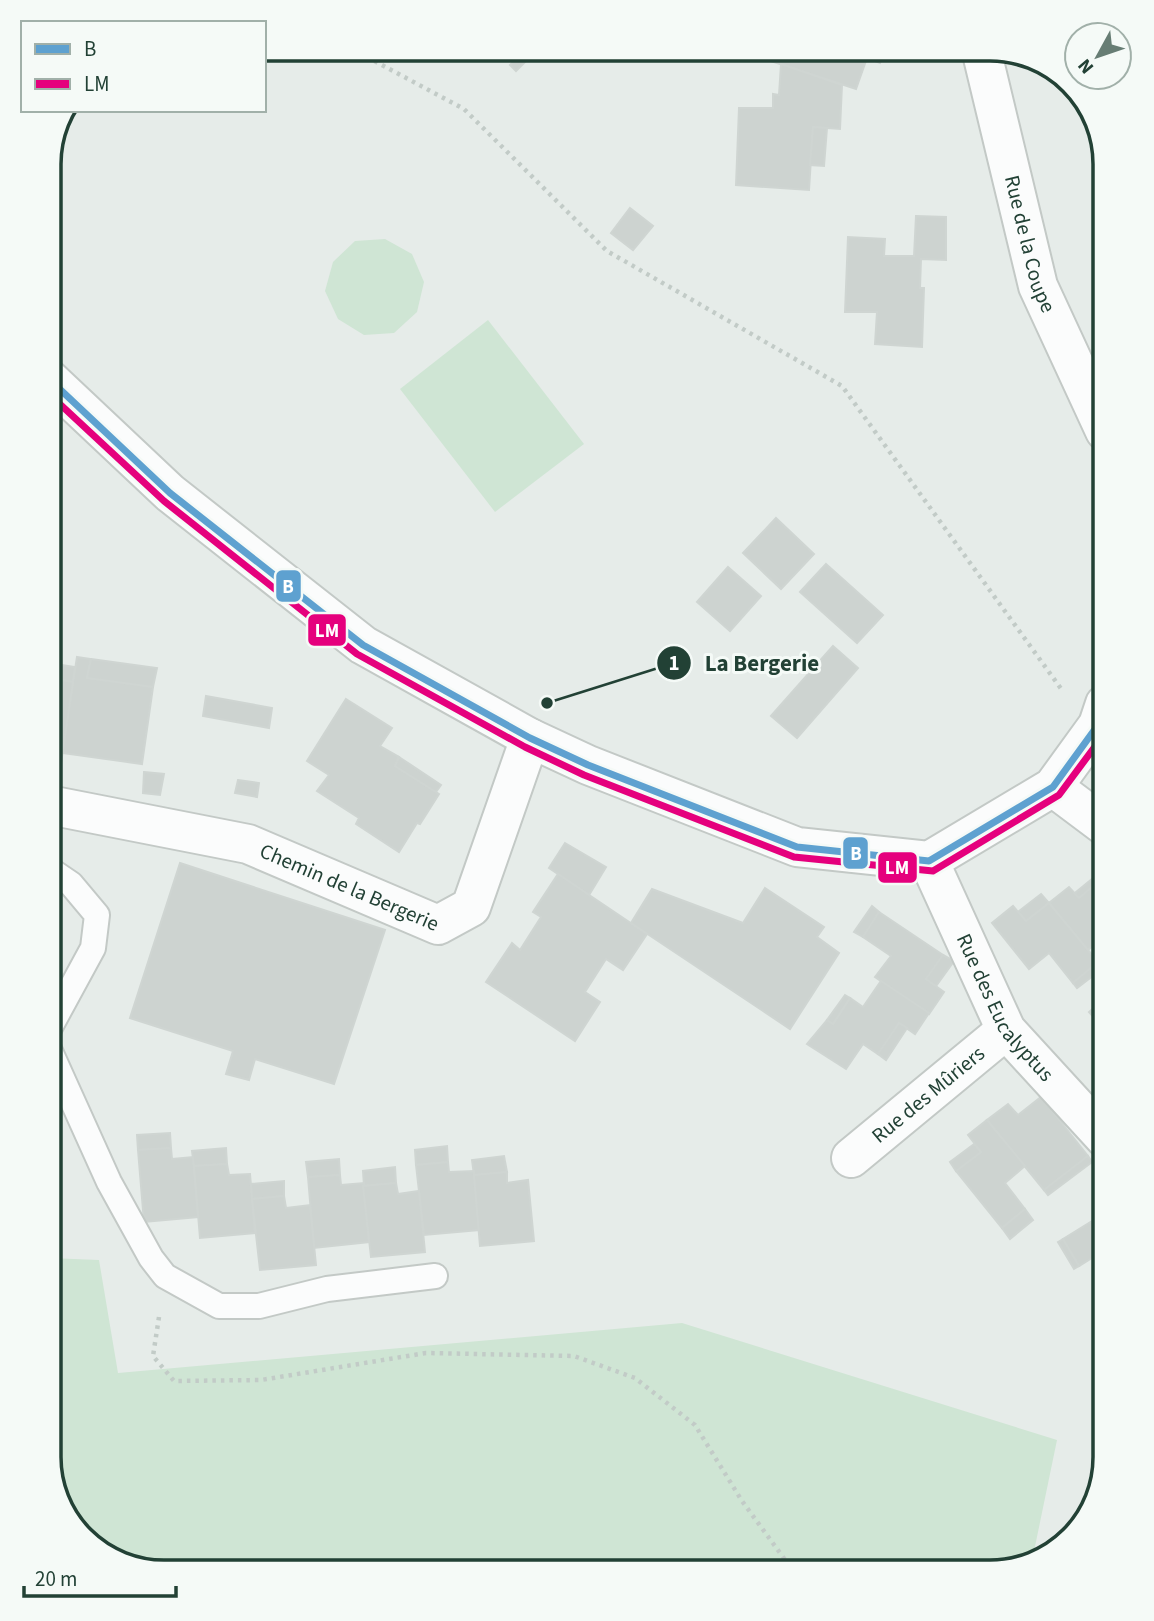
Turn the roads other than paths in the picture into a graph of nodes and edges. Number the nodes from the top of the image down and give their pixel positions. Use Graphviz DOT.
graph roads {
  1 [pos="984,61"];
  2 [pos="61,390"];
  3 [pos="1093,405"];
  4 [pos="1093,726"];
  5 [pos="530,738"];
  6 [pos="1053,788"];
  7 [pos="61,807"];
  8 [pos="1093,817"];
  9 [pos="929,861"];
  10 [pos="61,877"];
  11 [pos="61,1007"];
  12 [pos="1006,1030"];
  13 [pos="61,1076"];
  14 [pos="1093,1125"];
  15 [pos="851,1158"];
  16 [pos="435,1276"];
  1 -- 3 [label="street, Rue de la Coupe"];
  2 -- 5 [label="street"];
  4 -- 6 [label="street"];
  5 -- 7 [label="street, Chemin de la Bergerie"];
  5 -- 9 [label="street"];
  6 -- 8 [label="street"];
  6 -- 9 [label="street"];
  9 -- 12 [label="street, Rue des Eucalyptus"];
  10 -- 11 [label="lane"];
  12 -- 14 [label="street, Rue des Eucalyptus"];
  12 -- 15 [label="street, Rue des Mûriers"];
  13 -- 16 [label="lane"];
}
